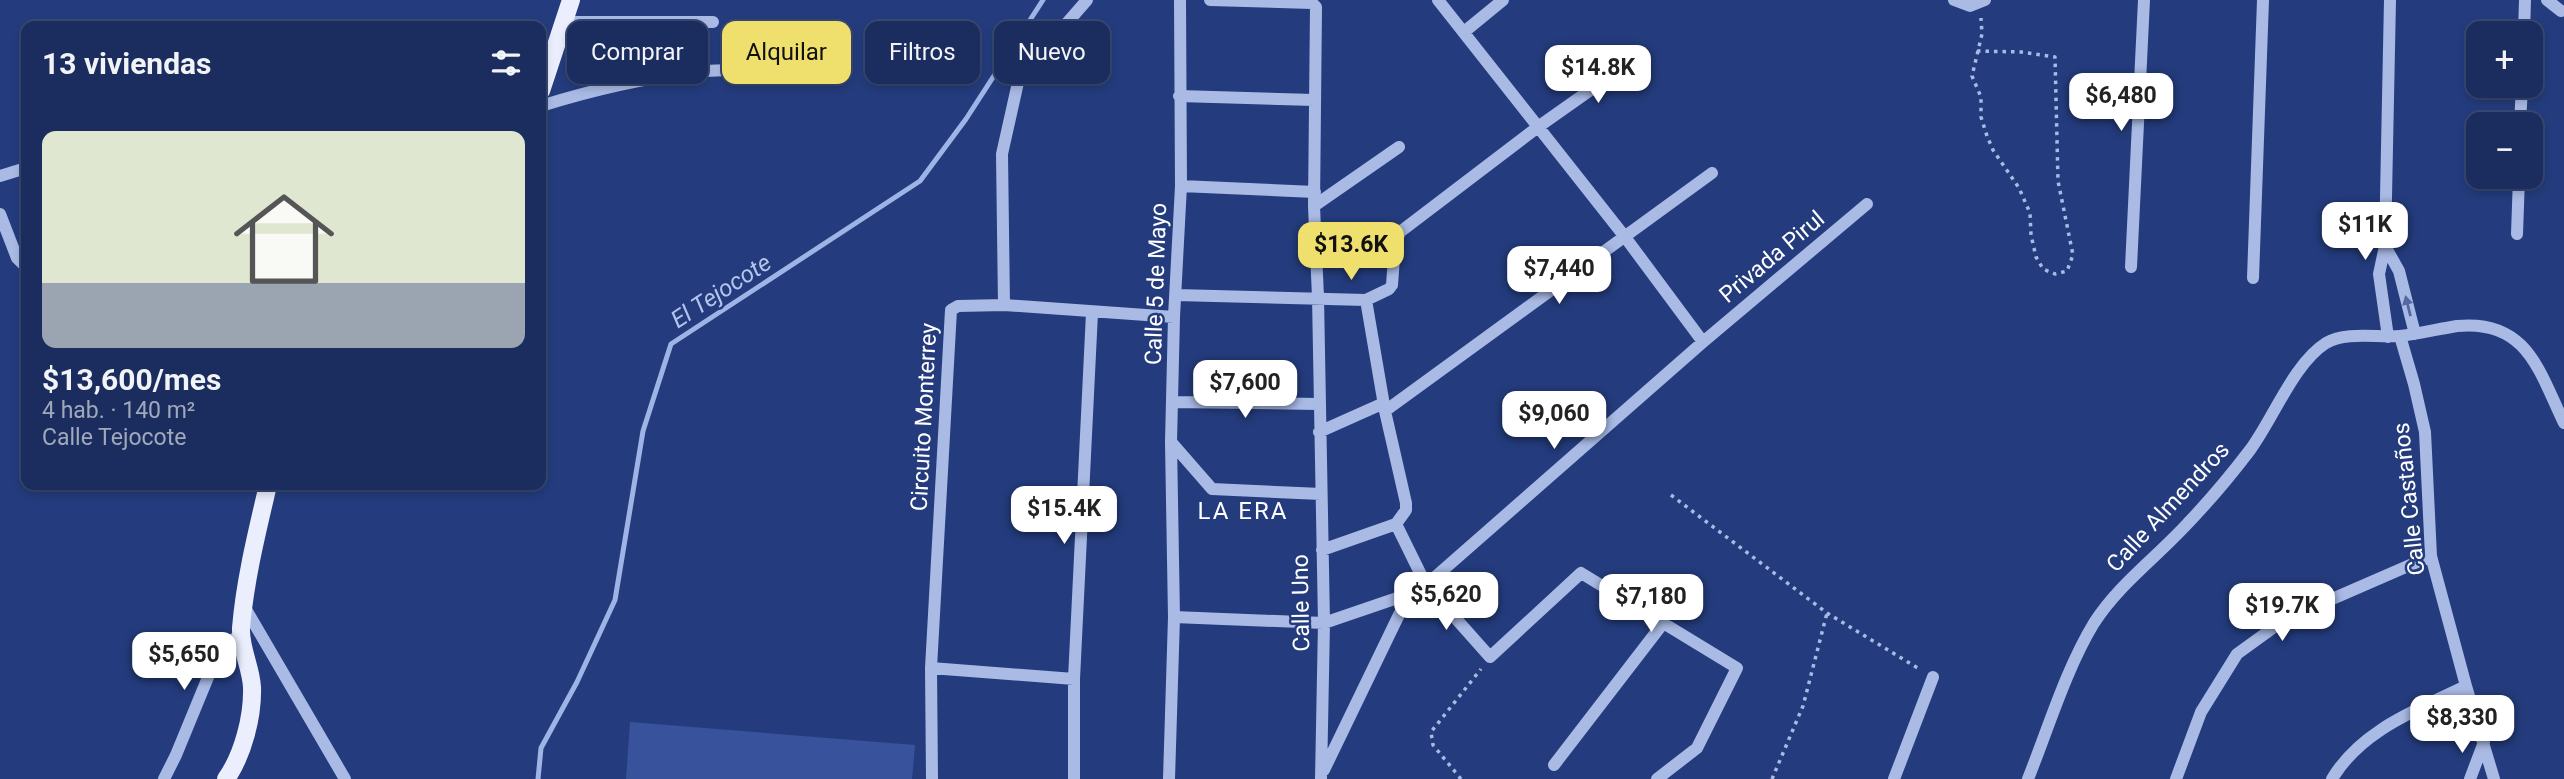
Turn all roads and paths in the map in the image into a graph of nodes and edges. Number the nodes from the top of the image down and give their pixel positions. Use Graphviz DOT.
graph roads {
  1 [pos="571,0"];
  2 [pos="1087,0"];
  3 [pos="1180,0"];
  4 [pos="1209,0"];
  5 [pos="1438,0"];
  6 [pos="1503,0"];
  7 [pos="1954,0"];
  8 [pos="2144,0"];
  9 [pos="2263,0"];
  10 [pos="2390,0"];
  11 [pos="2525,0"];
  12 [pos="2547,0"];
  13 [pos="1982,1"];
  14 [pos="2561,10"];
  15 [pos="2524,21"];
  16 [pos="563,22"];
  17 [pos="713,22"];
  18 [pos="1464,32"];
  19 [pos="1977,51"];
  20 [pos="1640,55"];
  21 [pos="722,71"];
  22 [pos="546,75"];
  23 [pos="1179,96"];
  24 [pos="1314,100"];
  25 [pos="546,104"];
  26 [pos="1538,127"];
  27 [pos="1399,147"];
  28 [pos="21,170"];
  29 [pos="1712,173"];
  30 [pos="0,176"];
  31 [pos="1181,186"];
  32 [pos="2519,189"];
  33 [pos="1315,192"];
  34 [pos="1867,204"];
  35 [pos="1314,206"];
  36 [pos="0,214"];
  37 [pos="2517,234"];
  38 [pos="1625,237"];
  39 [pos="2385,246"];
  40 [pos="21,262"];
  41 [pos="2132,267"];
  42 [pos="2253,278"];
  43 [pos="1176,295"];
  44 [pos="1318,298"];
  45 [pos="1366,300"];
  46 [pos="1004,305"];
  47 [pos="1092,313"];
  48 [pos="1174,317"];
  49 [pos="2415,334"];
  50 [pos="2394,336"];
  51 [pos="1703,342"];
  52 [pos="1172,402"];
  53 [pos="1318,404"];
  54 [pos="1385,407"];
  55 [pos="2564,423"];
  56 [pos="1319,432"];
  57 [pos="1171,442"];
  58 [pos="267,490"];
  59 [pos="1321,494"];
  60 [pos="1671,495"];
  61 [pos="1396,524"];
  62 [pos="1322,550"];
  63 [pos="2431,556"];
  64 [pos="1426,585"];
  65 [pos="1409,594"];
  66 [pos="244,605"];
  67 [pos="1827,613"];
  68 [pos="1174,617"];
  69 [pos="1664,622"];
  70 [pos="1324,623"];
  71 [pos="241,633"];
  72 [pos="1490,657"];
  73 [pos="931,668"];
  74 [pos="1933,677"];
  75 [pos="1074,679"];
  76 [pos="2466,685"];
  77 [pos="2484,742"];
  78 [pos="1554,765"];
  79 [pos="1321,777"];
  80 [pos="164,779"];
  81 [pos="226,779"];
  82 [pos="345,779"];
  83 [pos="932,779"];
  84 [pos="1074,779"];
  85 [pos="1169,779"];
  86 [pos="1461,779"];
  87 [pos="1657,779"];
  88 [pos="1772,779"];
  89 [pos="1894,779"];
  90 [pos="2028,779"];
  91 [pos="2176,779"];
  92 [pos="2332,779"];
  93 [pos="2470,779"];
  94 [pos="2494,779"];
  1 -- 16 [label="main road"];
  2 -- 46 [label="street"];
  3 -- 23 [label="street, Calle 5 de Mayo"];
  4 -- 24 [label="street, Calle Uno"];
  5 -- 18 [label="street"];
  6 -- 18 [label="street"];
  7 -- 13 [label="street"];
  8 -- 41 [label="street"];
  9 -- 42 [label="street"];
  10 -- 39 [label="street, Calle Castaños"];
  11 -- 15 [label="street"];
  12 -- 14 [label="street"];
  13 -- 19 [label="path"];
  16 -- 17 [label="street"];
  16 -- 22 [label="main road"];
  18 -- 26 [label="street"];
  19 -- 19 [label="path"];
  20 -- 26 [label="street"];
  21 -- 25 [label="street"];
  23 -- 24 [label="street"];
  23 -- 31 [label="street, Calle 5 de Mayo"];
  24 -- 33 [label="street, Calle Uno"];
  26 -- 38 [label="street"];
  26 -- 45 [label="street"];
  27 -- 35 [label="street"];
  28 -- 30 [label="street"];
  29 -- 38 [label="street"];
  31 -- 33 [label="street"];
  31 -- 43 [label="street, Calle 5 de Mayo"];
  32 -- 37 [label="street"];
  33 -- 35 [label="street, Calle Uno"];
  34 -- 51 [label="street, Privada Pirul"];
  35 -- 44 [label="street, Calle Uno"];
  36 -- 40 [label="street"];
  38 -- 51 [label="street"];
  38 -- 54 [label="street"];
  49 -- 39 [label="street, one-way"];
  39 -- 50 [label="street, Calle Castaños"];
  43 -- 44 [label="street"];
  43 -- 48 [label="street, Calle 5 de Mayo"];
  44 -- 45 [label="street"];
  44 -- 53 [label="street, Calle Uno"];
  45 -- 54 [label="street"];
  46 -- 47 [label="street, Circuito Monterrey"];
  46 -- 73 [label="street, Circuito Monterrey"];
  47 -- 48 [label="street, Circuito Monterrey"];
  47 -- 75 [label="street"];
  48 -- 52 [label="street, Calle 5 de Mayo"];
  49 -- 50 [label="street, Calle Almendros"];
  49 -- 55 [label="street, Calle Almendros"];
  50 -- 63 [label="street, Calle Castaños"];
  50 -- 90 [label="street, Calle Almendros"];
  51 -- 64 [label="street, Privada Pirul"];
  52 -- 53 [label="street"];
  52 -- 57 [label="street, Calle 5 de Mayo"];
  53 -- 56 [label="street, Calle Uno"];
  54 -- 56 [label="street"];
  54 -- 61 [label="street"];
  56 -- 59 [label="street, Calle Uno"];
  57 -- 59 [label="street"];
  57 -- 68 [label="street, Calle 5 de Mayo"];
  58 -- 66 [label="main road"];
  59 -- 62 [label="street, Calle Uno"];
  60 -- 67 [label="path"];
  61 -- 62 [label="street"];
  61 -- 64 [label="street"];
  62 -- 70 [label="street, Calle Uno"];
  63 -- 76 [label="street, Calle Castaños"];
  63 -- 91 [label="street"];
  64 -- 65 [label="street, Privada Pirul"];
  64 -- 72 [label="street"];
  65 -- 70 [label="street, Privada Pirul"];
  65 -- 79 [label="street"];
  66 -- 71 [label="main road"];
  66 -- 82 [label="street"];
  67 -- 74 [label="path"];
  67 -- 88 [label="path"];
  68 -- 70 [label="street"];
  68 -- 85 [label="street, Calle 5 de Mayo"];
  69 -- 72 [label="street"];
  69 -- 78 [label="street"];
  69 -- 87 [label="street"];
  70 -- 79 [label="street, Calle Uno"];
  71 -- 80 [label="street"];
  71 -- 81 [label="main road"];
  72 -- 86 [label="path"];
  73 -- 75 [label="street"];
  73 -- 83 [label="street, Circuito Monterrey"];
  74 -- 89 [label="street"];
  75 -- 84 [label="street"];
  76 -- 77 [label="street, Calle Castaños"];
  76 -- 92 [label="street"];
  77 -- 93 [label="street"];
  77 -- 94 [label="street, Calle Castaños"];
}
